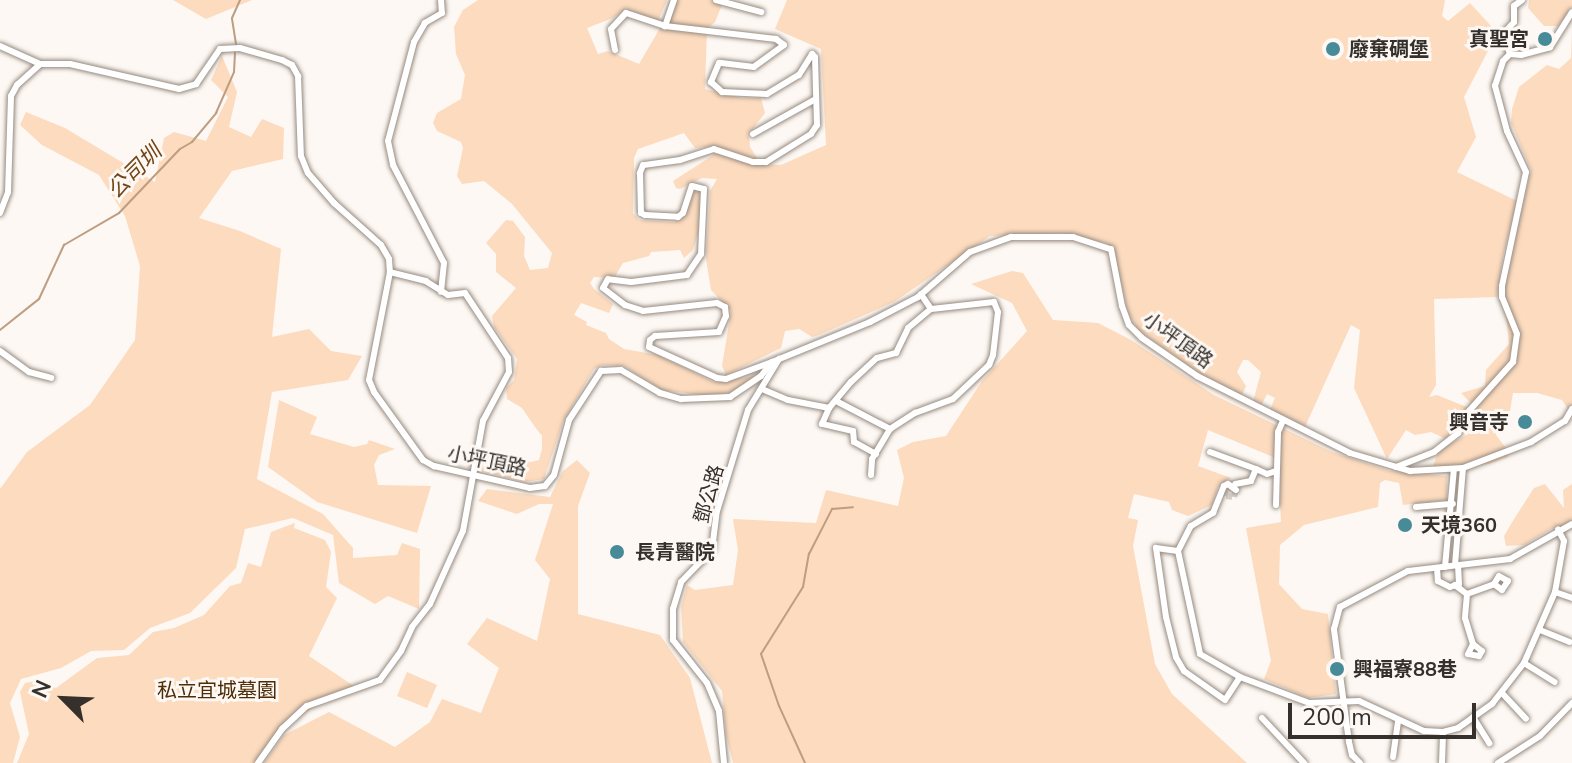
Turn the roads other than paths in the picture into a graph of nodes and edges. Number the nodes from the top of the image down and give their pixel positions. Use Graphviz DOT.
graph roads {
  1 [pos="441,0"];
  2 [pos="674,0"];
  3 [pos="716,0"];
  4 [pos="1522,0"];
  5 [pos="761,12"];
  6 [pos="1572,12"];
  7 [pos="665,26"];
  8 [pos="0,46"];
  9 [pos="615,50"];
  10 [pos="1510,54"];
  11 [pos="40,64"];
  12 [pos="816,99"];
  13 [pos="753,134"];
  14 [pos="0,213"];
  15 [pos="390,272"];
  16 [pos="441,292"];
  17 [pos="921,294"];
  18 [pos="931,309"];
  19 [pos="0,351"];
  20 [pos="776,360"];
  21 [pos="51,378"];
  22 [pos="762,389"];
  23 [pos="838,402"];
  24 [pos="829,408"];
  25 [pos="1572,409"];
  26 [pos="1283,421"];
  27 [pos="890,429"];
  28 [pos="1210,452"];
  29 [pos="876,454"];
  30 [pos="1396,467"];
  31 [pos="1463,468"];
  32 [pos="1256,469"];
  33 [pos="1454,469"];
  34 [pos="1276,471"];
  35 [pos="473,475"];
  36 [pos="871,475"];
  37 [pos="1456,504"];
  38 [pos="1276,505"];
  39 [pos="1416,507"];
  40 [pos="1572,524"];
  41 [pos="1558,529"];
  42 [pos="1178,551"];
  43 [pos="1563,552"];
  44 [pos="1572,555"];
  45 [pos="1457,565"];
  46 [pos="1441,567"];
  47 [pos="1494,584"];
  48 [pos="1455,585"];
  49 [pos="1555,592"];
  50 [pos="1467,594"];
  51 [pos="1572,598"];
  52 [pos="1540,630"];
  53 [pos="1570,642"];
  54 [pos="1473,644"];
  55 [pos="1524,663"];
  56 [pos="1240,677"];
  57 [pos="1554,682"];
  58 [pos="1502,693"];
  59 [pos="1344,700"];
  60 [pos="1572,703"];
  61 [pos="1473,717"];
  62 [pos="1262,718"];
  63 [pos="1526,719"];
  64 [pos="1398,720"];
  65 [pos="1443,732"];
  66 [pos="1489,743"];
  67 [pos="1513,752"];
  68 [pos="1393,757"];
  69 [pos="258,763"];
  70 [pos="724,763"];
  71 [pos="1304,763"];
  72 [pos="1360,763"];
  73 [pos="1442,763"];
  74 [pos="1498,763"];
  75 [pos="1519,763"];
  1 -- 16 [label="street"];
  2 -- 7 [label="street"];
  3 -- 5 [label="street"];
  4 -- 10 [label="street"];
  6 -- 10 [label="street"];
  7 -- 9 [label="street"];
  7 -- 12 [label="street"];
  8 -- 11 [label="street"];
  10 -- 30 [label="street"];
  11 -- 14 [label="street"];
  11 -- 15 [label="street"];
  12 -- 13 [label="street"];
  12 -- 20 [label="street"];
  15 -- 16 [label="street"];
  15 -- 35 [label="street, 小坪頂路"];
  16 -- 35 [label="street"];
  17 -- 18 [label="street"];
  17 -- 20 [label="street, 小坪頂路"];
  17 -- 26 [label="street, 小坪頂路"];
  18 -- 23 [label="street"];
  18 -- 27 [label="street"];
  19 -- 21 [label="street"];
  20 -- 22 [label="street, 鄧公路"];
  20 -- 35 [label="street, 小坪頂路"];
  22 -- 24 [label="street"];
  22 -- 70 [label="street, 鄧公路"];
  23 -- 24 [label="street"];
  23 -- 27 [label="street"];
  24 -- 29 [label="street"];
  25 -- 31 [label="street, 小坪頂路"];
  26 -- 30 [label="street, 小坪頂路"];
  26 -- 34 [label="street"];
  27 -- 29 [label="street"];
  28 -- 32 [label="street"];
  29 -- 36 [label="street"];
  30 -- 33 [label="street, 小坪頂路"];
  31 -- 33 [label="street, 小坪頂路"];
  31 -- 37 [label="street"];
  32 -- 34 [label="street"];
  32 -- 42 [label="street"];
  33 -- 37 [label="street"];
  34 -- 38 [label="street"];
  35 -- 69 [label="street"];
  37 -- 39 [label="street"];
  37 -- 45 [label="street"];
  37 -- 46 [label="street"];
  40 -- 41 [label="street"];
  41 -- 43 [label="street"];
  41 -- 45 [label="street"];
  42 -- 56 [label="street"];
  42 -- 56 [label="street"];
  43 -- 44 [label="street"];
  43 -- 49 [label="street"];
  45 -- 46 [label="street"];
  45 -- 48 [label="street"];
  46 -- 48 [label="street"];
  46 -- 59 [label="street"];
  47 -- 50 [label="street"];
  48 -- 50 [label="street"];
  49 -- 51 [label="street"];
  49 -- 52 [label="street"];
  50 -- 54 [label="street"];
  52 -- 53 [label="street"];
  52 -- 55 [label="street"];
  55 -- 57 [label="street"];
  55 -- 58 [label="street"];
  56 -- 59 [label="street"];
  58 -- 61 [label="street"];
  58 -- 63 [label="street"];
  59 -- 64 [label="street"];
  59 -- 72 [label="street"];
  60 -- 67 [label="street"];
  61 -- 65 [label="street"];
  61 -- 66 [label="street"];
  62 -- 71 [label="street"];
  64 -- 65 [label="street"];
  64 -- 68 [label="street"];
  65 -- 73 [label="street"];
  67 -- 74 [label="street"];
  67 -- 75 [label="street"];
}
